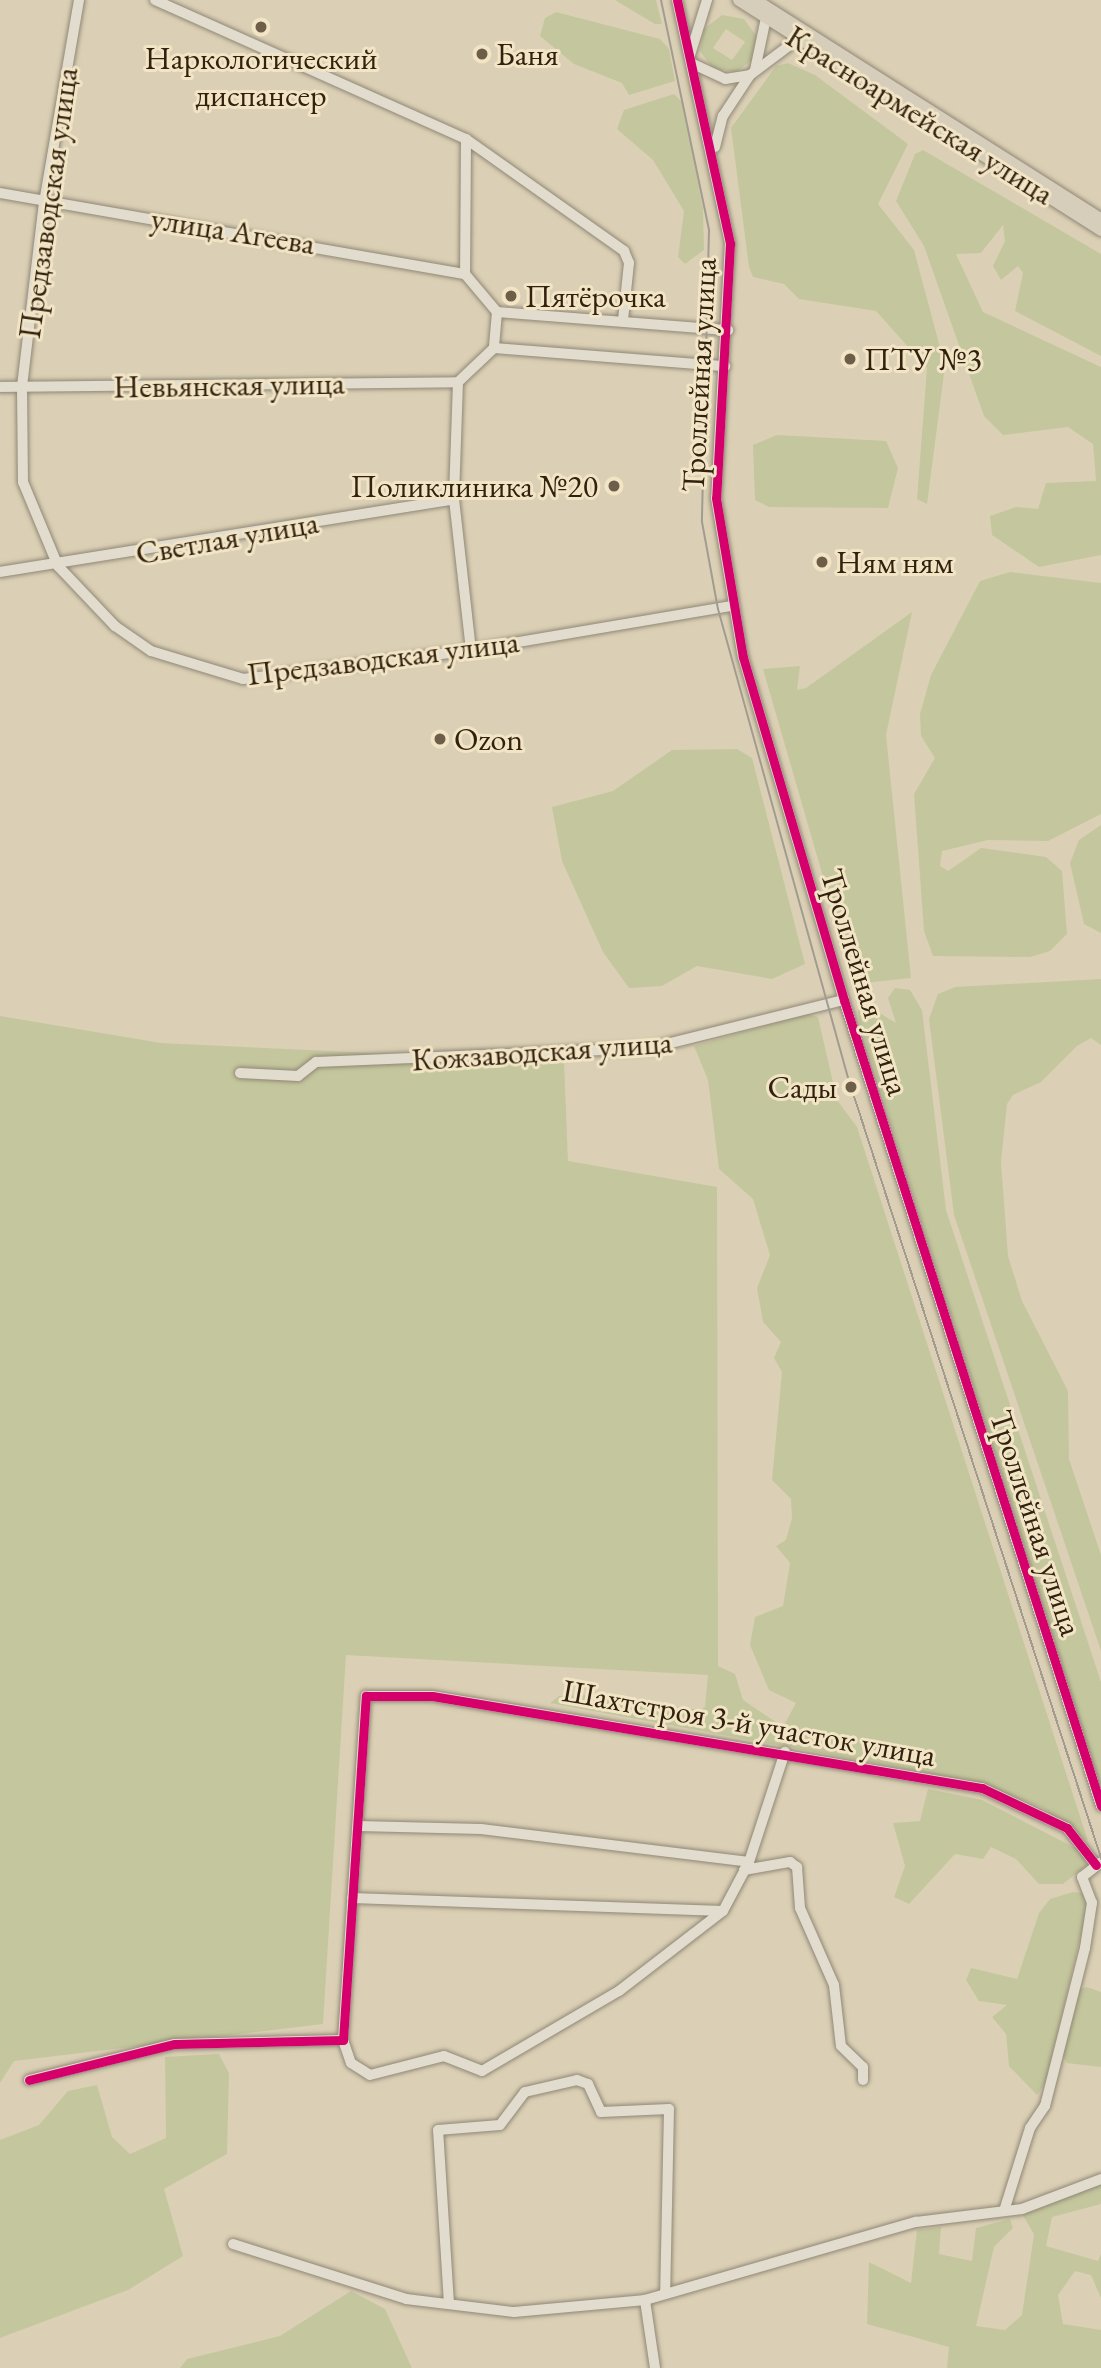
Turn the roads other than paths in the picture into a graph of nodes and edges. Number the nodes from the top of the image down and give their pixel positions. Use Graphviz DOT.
graph roads {
  1 [pos="79,0"];
  2 [pos="155,0"];
  3 [pos="677,0"];
  4 [pos="707,0"];
  5 [pos="739,0"];
  6 [pos="755,0"];
  7 [pos="767,13"];
  8 [pos="798,39"];
  9 [pos="690,60"];
  10 [pos="753,73"];
  11 [pos="466,139"];
  12 [pos="714,151"];
  13 [pos="0,194"];
  14 [pos="44,202"];
  15 [pos="1101,219"];
  16 [pos="1101,230"];
  17 [pos="465,274"];
  18 [pos="496,312"];
  19 [pos="623,320"];
  20 [pos="728,330"];
  21 [pos="494,348"];
  22 [pos="726,366"];
  23 [pos="458,382"];
  24 [pos="0,387"];
  25 [pos="22,387"];
  26 [pos="454,499"];
  27 [pos="58,566"];
  28 [pos="0,572"];
  29 [pos="731,606"];
  30 [pos="471,650"];
  31 [pos="844,1000"];
  32 [pos="240,1073"];
  33 [pos="785,1752"];
  34 [pos="1101,1806"];
  35 [pos="358,1826"];
  36 [pos="1099,1864"];
  37 [pos="747,1866"];
  38 [pos="352,1898"];
  39 [pos="723,1912"];
  40 [pos="343,2040"];
  41 [pos="29,2080"];
  42 [pos="863,2080"];
  43 [pos="1101,2179"];
  44 [pos="1003,2211"];
  45 [pos="233,2244"];
  46 [pos="665,2294"];
  47 [pos="645,2300"];
  48 [pos="449,2304"];
  49 [pos="655,2368"];
  1 -- 14 [label="street, Предзаводская улица"];
  2 -- 11 [label="street"];
  3 -- 9 [label="street, Троллейная улица"];
  4 -- 9 [label="street"];
  5 -- 7 [label="main road, Красноармейская улица"];
  6 -- 7 [label="main road"];
  7 -- 8 [label="main road, Красноармейская улица"];
  7 -- 10 [label="street"];
  7 -- 15 [label="main road, Красноармейская улица"];
  8 -- 10 [label="street"];
  8 -- 16 [label="main road, Красноармейская улица"];
  9 -- 10 [label="street"];
  9 -- 12 [label="street, Троллейная улица"];
  10 -- 12 [label="street"];
  11 -- 17 [label="street"];
  11 -- 19 [label="street"];
  12 -- 20 [label="street, Троллейная улица"];
  13 -- 14 [label="street, улица Агеева"];
  14 -- 17 [label="street, улица Агеева"];
  14 -- 25 [label="street, Предзаводская улица"];
  17 -- 18 [label="street"];
  18 -- 19 [label="street"];
  18 -- 21 [label="street"];
  19 -- 20 [label="street"];
  20 -- 22 [label="street, Троллейная улица"];
  21 -- 22 [label="street"];
  21 -- 23 [label="street"];
  22 -- 29 [label="street, Троллейная улица"];
  23 -- 25 [label="street, Невьянская улица"];
  23 -- 26 [label="street"];
  24 -- 25 [label="street, Невьянская улица"];
  25 -- 27 [label="street, Предзаводская улица"];
  26 -- 27 [label="street, Светлая улица"];
  26 -- 30 [label="street"];
  27 -- 28 [label="street, Светлая улица"];
  27 -- 30 [label="street, Предзаводская улица"];
  29 -- 30 [label="street, Предзаводская улица"];
  29 -- 31 [label="street, Троллейная улица"];
  31 -- 32 [label="street, Кожзаводская улица"];
  31 -- 34 [label="street, Троллейная улица"];
  33 -- 35 [label="street, Шахтстроя 3-й участок улица"];
  33 -- 36 [label="street, Шахтстроя 3-й участок улица"];
  33 -- 37 [label="street"];
  35 -- 37 [label="street"];
  35 -- 38 [label="street"];
  36 -- 44 [label="street"];
  37 -- 39 [label="street"];
  37 -- 42 [label="street"];
  38 -- 39 [label="street"];
  38 -- 40 [label="street"];
  39 -- 40 [label="street"];
  40 -- 41 [label="street"];
  43 -- 44 [label="street"];
  44 -- 46 [label="street"];
  45 -- 48 [label="street"];
  46 -- 47 [label="street"];
  46 -- 48 [label="street"];
  47 -- 48 [label="street"];
  47 -- 49 [label="street"];
}
